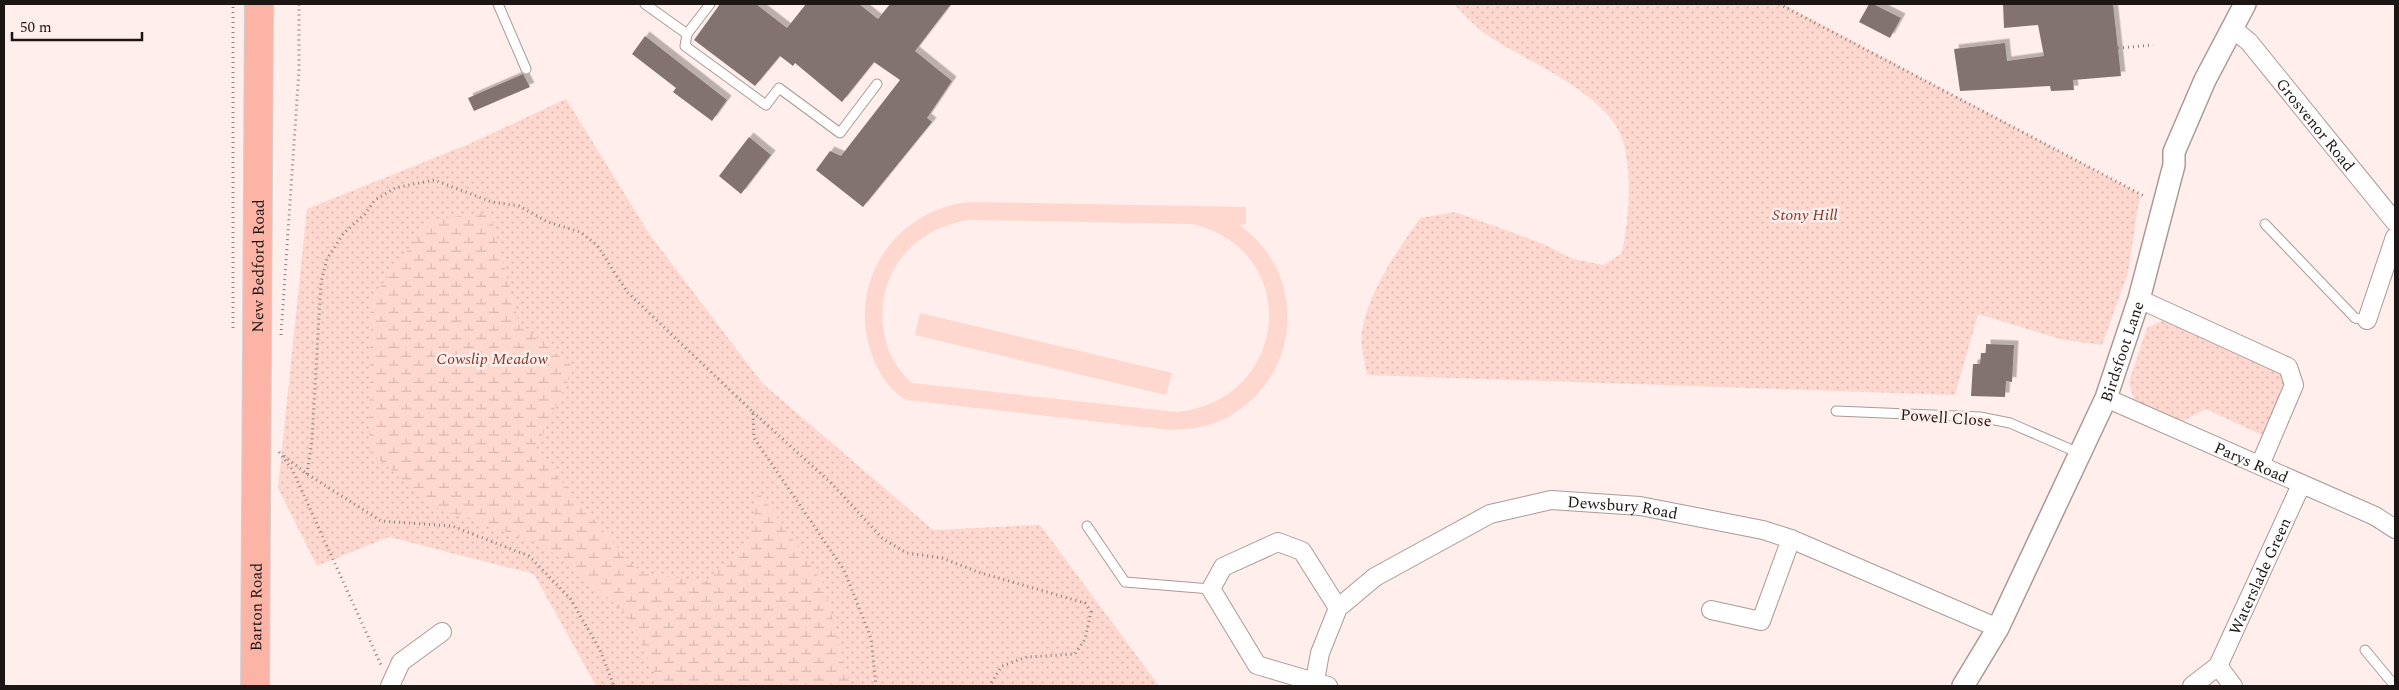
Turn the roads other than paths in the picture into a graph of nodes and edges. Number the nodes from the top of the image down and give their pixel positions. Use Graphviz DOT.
graph roads {
  1 [pos="259,4"];
  2 [pos="498,4"];
  3 [pos="645,4"];
  4 [pos="710,4"];
  5 [pos="2245,4"];
  6 [pos="2232,28"];
  7 [pos="687,34"];
  8 [pos="526,69"];
  9 [pos="876,84"];
  10 [pos="2395,222"];
  11 [pos="2265,224"];
  12 [pos="2395,237"];
  13 [pos="2139,299"];
  14 [pos="2367,320"];
  15 [pos="2106,398"];
  16 [pos="1836,411"];
  17 [pos="2080,453"];
  18 [pos="2260,465"];
  19 [pos="2301,485"];
  20 [pos="1087,526"];
  21 [pos="254,527"];
  22 [pos="2395,529"];
  23 [pos="1791,539"];
  24 [pos="1212,589"];
  25 [pos="1338,608"];
  26 [pos="1711,610"];
  27 [pos="1998,628"];
  28 [pos="442,632"];
  29 [pos="2365,650"];
  30 [pos="2218,666"];
  31 [pos="1319,685"];
  32 [pos="254,686"];
  33 [pos="390,686"];
  34 [pos="1963,686"];
  35 [pos="2192,686"];
  36 [pos="2233,686"];
  37 [pos="2394,686"];
  1 -- 21 [label="highway, New Bedford Road"];
  2 -- 8 [label="lane"];
  3 -- 7 [label="lane"];
  4 -- 7 [label="lane"];
  5 -- 6 [label="street, Birdsfoot Lane"];
  6 -- 10 [label="street, Grosvenor Road"];
  6 -- 13 [label="street, Birdsfoot Lane"];
  7 -- 9 [label="lane"];
  11 -- 14 [label="lane"];
  12 -- 14 [label="street"];
  13 -- 15 [label="street, Birdsfoot Lane"];
  13 -- 18 [label="street"];
  15 -- 17 [label="street, Birdsfoot Lane"];
  15 -- 18 [label="street, Parys Road"];
  16 -- 17 [label="lane, Powell Close"];
  17 -- 27 [label="street, Birdsfoot Lane"];
  18 -- 19 [label="street, Parys Road"];
  19 -- 22 [label="street, Parys Road"];
  19 -- 30 [label="street, Waterslade Green"];
  20 -- 24 [label="lane"];
  21 -- 32 [label="highway, Barton Road"];
  23 -- 25 [label="street, Dewsbury Road"];
  23 -- 26 [label="street"];
  23 -- 27 [label="street, Dewsbury Road"];
  24 -- 25 [label="street"];
  24 -- 31 [label="street"];
  25 -- 31 [label="street, Dewsbury Road"];
  27 -- 34 [label="street, Birdsfoot Lane"];
  28 -- 33 [label="street"];
  29 -- 37 [label="lane"];
  30 -- 35 [label="street, Waterslade Green"];
  30 -- 36 [label="street"];
}
